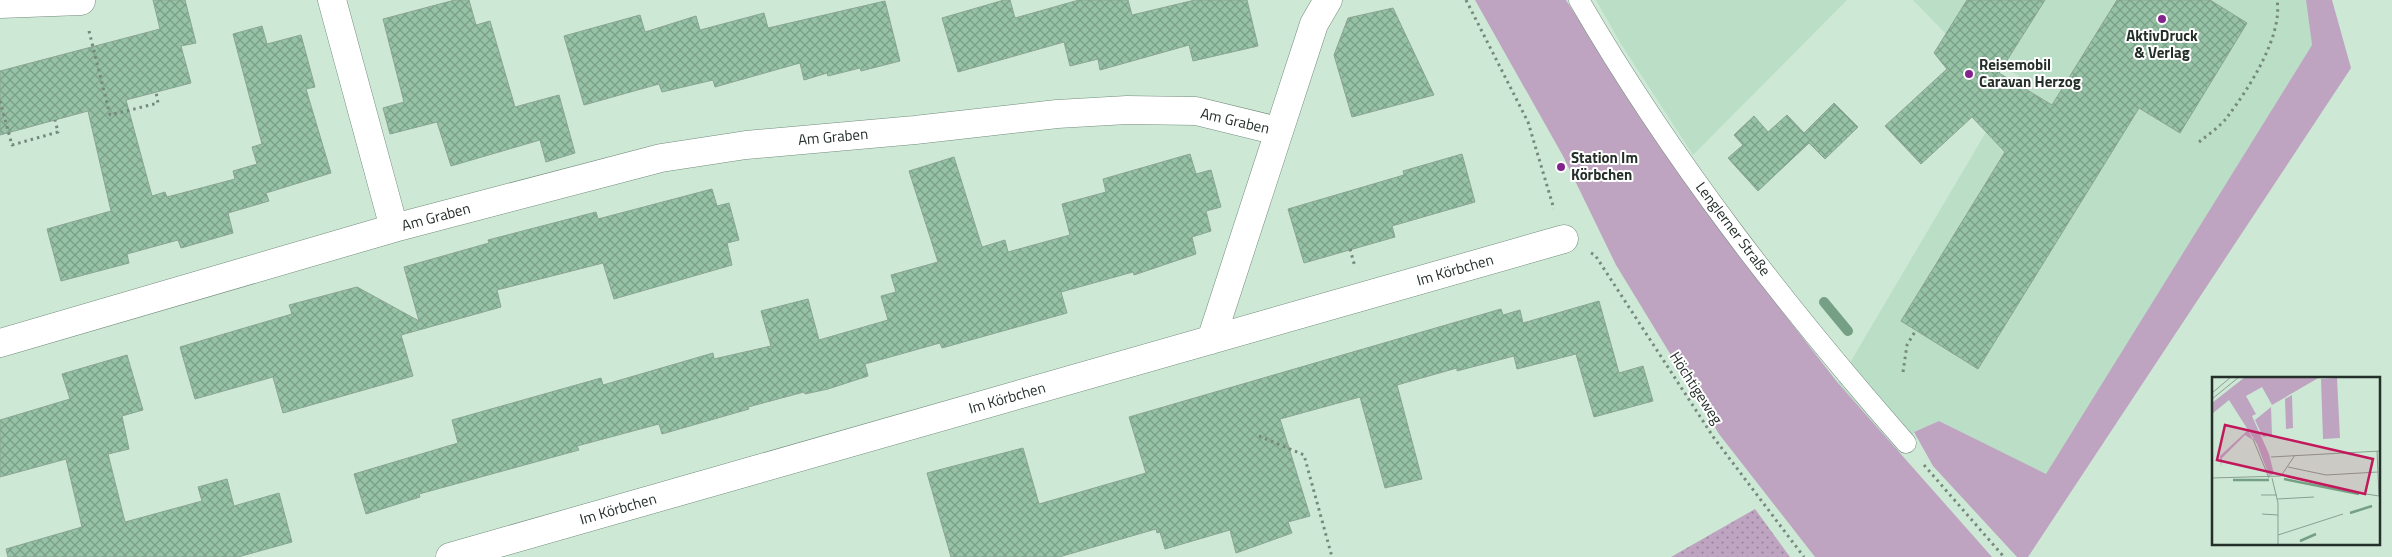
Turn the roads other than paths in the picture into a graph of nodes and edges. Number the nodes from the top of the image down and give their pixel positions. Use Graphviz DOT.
graph roads {
  1 [pos="332,0"];
  2 [pos="1328,0"];
  3 [pos="1579,0"];
  4 [pos="81,1"];
  5 [pos="0,4"];
  6 [pos="1278,131"];
  7 [pos="394,228"];
  8 [pos="1564,239"];
  9 [pos="1211,340"];
  10 [pos="0,344"];
  11 [pos="1906,443"];
  12 [pos="450,557"];
  1 -- 7 [label="street, Am Graben"];
  2 -- 6 [label="street, Am Graben"];
  3 -- 11 [label="lane, Lenglerner Straße"];
  4 -- 5 [label="street"];
  6 -- 7 [label="street, Am Graben"];
  6 -- 9 [label="street, Am Graben"];
  7 -- 10 [label="street, Am Graben"];
  8 -- 9 [label="street, Im Körbchen"];
  9 -- 12 [label="street, Im Körbchen"];
}
